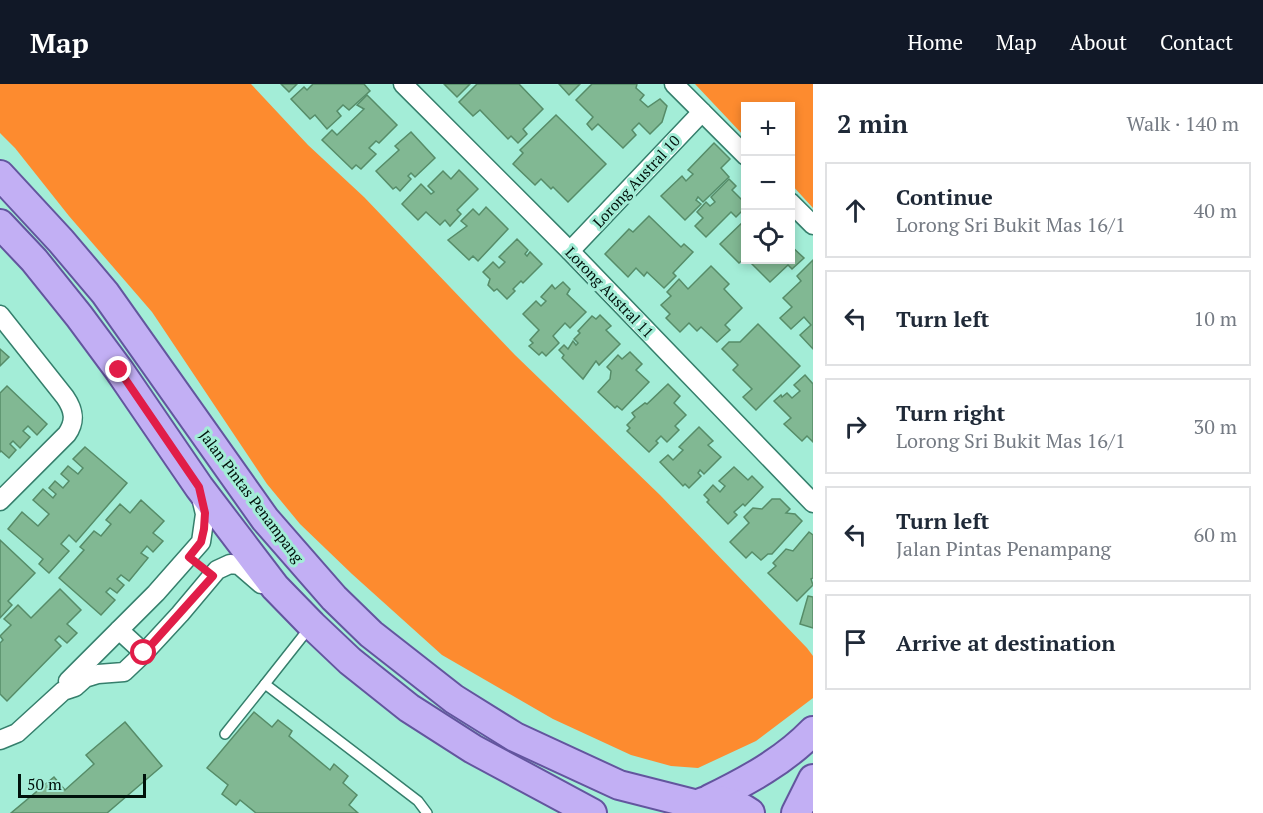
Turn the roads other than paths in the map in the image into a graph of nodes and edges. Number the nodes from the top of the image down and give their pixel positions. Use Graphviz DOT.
graph roads {
  1 [pos="403,84"];
  2 [pos="674,84"];
  3 [pos="702,112"];
  4 [pos="741,151"];
  5 [pos="0,175"];
  6 [pos="795,207"];
  7 [pos="0,224"];
  8 [pos="813,225"];
  9 [pos="570,251"];
  10 [pos="0,315"];
  11 [pos="199,487"];
  12 [pos="0,501"];
  13 [pos="813,503"];
  14 [pos="189,557"];
  15 [pos="213,576"];
  16 [pos="275,587"];
  17 [pos="312,626"];
  18 [pos="119,630"];
  19 [pos="144,653"];
  20 [pos="265,684"];
  21 [pos="63,691"];
  22 [pos="813,731"];
  23 [pos="225,734"];
  24 [pos="0,740"];
  25 [pos="813,778"];
  26 [pos="695,806"];
  27 [pos="427,813"];
  28 [pos="592,813"];
  29 [pos="750,813"];
  30 [pos="796,813"];
  1 -- 9 [label="street, Lorong Austral 11"];
  2 -- 3 [label="street"];
  3 -- 4 [label="street"];
  3 -- 9 [label="street, Lorong Austral 10"];
  5 -- 26 [label="main road, Jalan Pintas Penampang"];
  6 -- 8 [label="street"];
  7 -- 11 [label="main road"];
  9 -- 13 [label="street, Lorong Austral 11"];
  10 -- 12 [label="street"];
  11 -- 14 [label="street"];
  11 -- 16 [label="main road"];
  14 -- 15 [label="street"];
  14 -- 18 [label="street"];
  15 -- 16 [label="street"];
  15 -- 19 [label="street"];
  16 -- 17 [label="main road"];
  17 -- 20 [label="lane"];
  17 -- 28 [label="main road"];
  18 -- 19 [label="street"];
  18 -- 21 [label="street"];
  19 -- 21 [label="street"];
  20 -- 23 [label="lane"];
  20 -- 27 [label="lane"];
  21 -- 24 [label="street"];
  22 -- 26 [label="main road"];
  25 -- 30 [label="main road"];
  26 -- 29 [label="main road, Jalan Pintas Penampang"];
}
